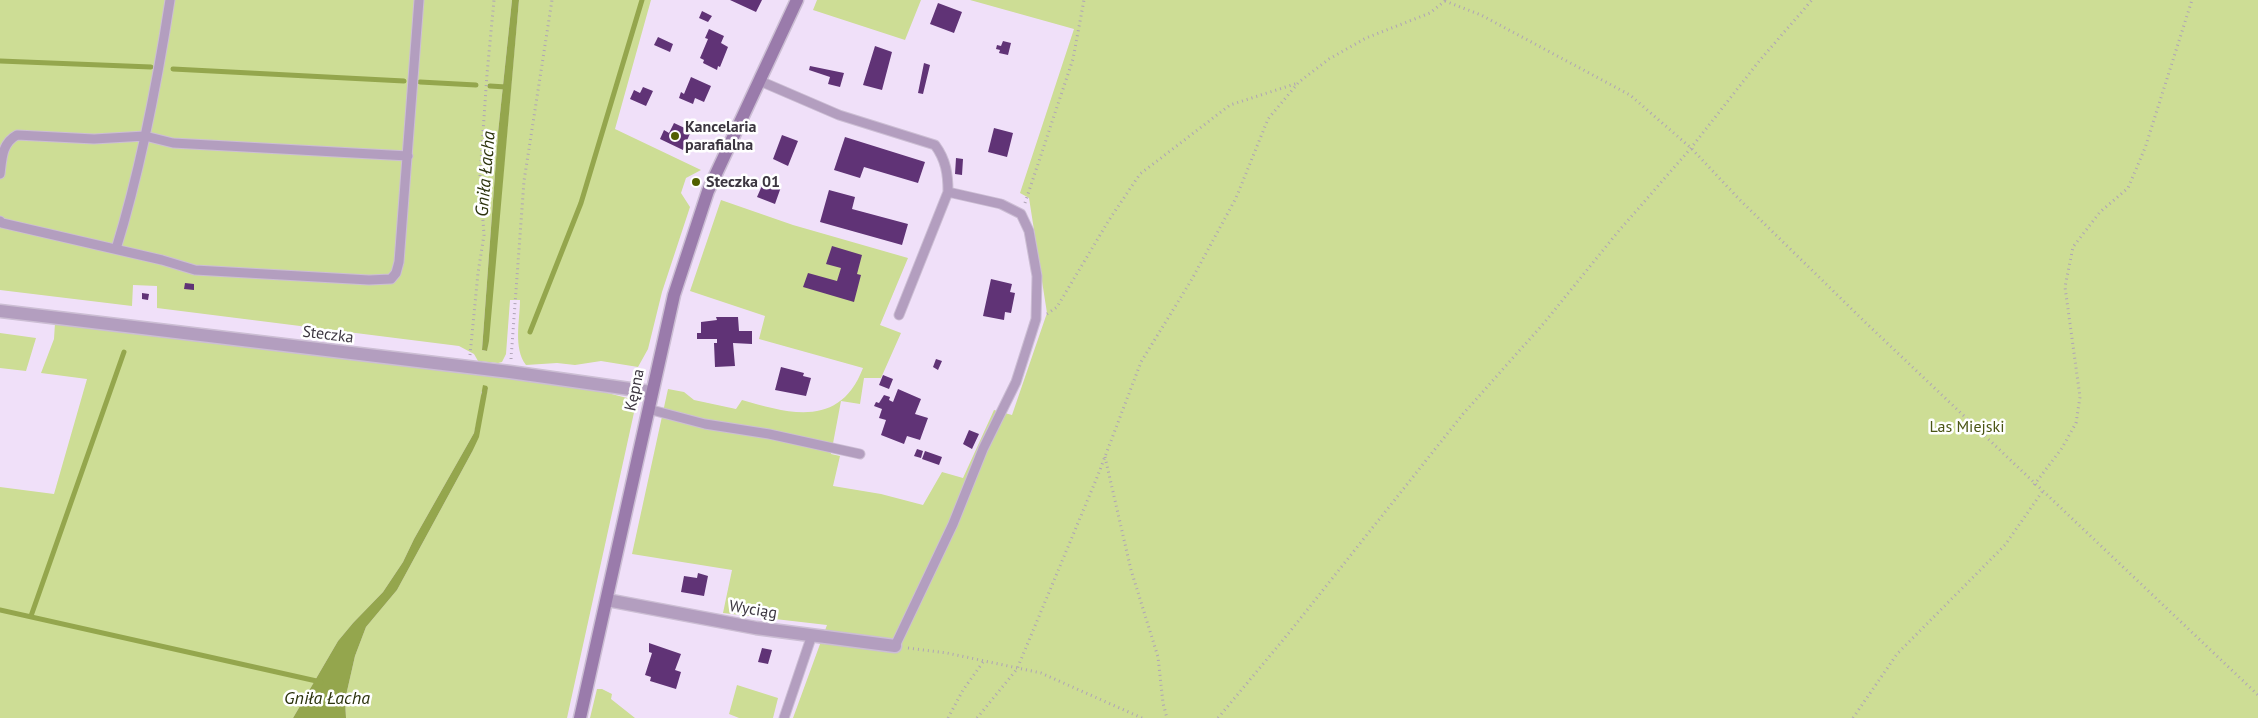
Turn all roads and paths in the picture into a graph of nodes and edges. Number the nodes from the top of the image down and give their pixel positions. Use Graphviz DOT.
graph roads {
  1 [pos="170,0"];
  2 [pos="419,0"];
  3 [pos="494,0"];
  4 [pos="552,0"];
  5 [pos="797,0"];
  6 [pos="1084,0"];
  7 [pos="1812,0"];
  8 [pos="2192,0"];
  9 [pos="1445,1"];
  10 [pos="760,82"];
  11 [pos="1299,82"];
  12 [pos="145,136"];
  13 [pos="1691,148"];
  14 [pos="408,156"];
  15 [pos="0,174"];
  16 [pos="948,192"];
  17 [pos="1017,212"];
  18 [pos="0,221"];
  19 [pos="116,249"];
  20 [pos="0,311"];
  21 [pos="898,315"];
  22 [pos="1036,319"];
  23 [pos="469,368"];
  24 [pos="510,372"];
  25 [pos="652,392"];
  26 [pos="648,409"];
  27 [pos="860,454"];
  28 [pos="1105,456"];
  29 [pos="2034,485"];
  30 [pos="2042,492"];
  31 [pos="607,600"];
  32 [pos="812,634"];
  33 [pos="895,646"];
  34 [pos="983,662"];
  35 [pos="1017,668"];
  36 [pos="2258,695"];
  37 [pos="580,718"];
  38 [pos="784,718"];
  39 [pos="948,718"];
  40 [pos="977,718"];
  41 [pos="1142,718"];
  42 [pos="1167,718"];
  43 [pos="1218,718"];
  44 [pos="1853,718"];
  1 -- 12 [label="lane"];
  2 -- 14 [label="lane"];
  3 -- 23 [label="path"];
  4 -- 24 [label="path"];
  5 -- 10 [label="street, Kępna"];
  6 -- 17 [label="path"];
  7 -- 13 [label="path"];
  8 -- 29 [label="path"];
  9 -- 11 [label="path"];
  9 -- 13 [label="path"];
  10 -- 16 [label="lane"];
  10 -- 25 [label="street, Kępna"];
  11 -- 22 [label="path"];
  11 -- 28 [label="path"];
  12 -- 14 [label="lane"];
  12 -- 15 [label="lane"];
  12 -- 19 [label="lane"];
  13 -- 29 [label="path"];
  13 -- 43 [label="path"];
  14 -- 19 [label="lane"];
  16 -- 17 [label="lane"];
  16 -- 21 [label="lane"];
  17 -- 22 [label="lane"];
  18 -- 19 [label="lane"];
  20 -- 23 [label="street, Steczka"];
  22 -- 33 [label="lane"];
  23 -- 24 [label="street, Steczka"];
  24 -- 25 [label="street, Steczka"];
  25 -- 26 [label="street, Kępna"];
  26 -- 27 [label="lane"];
  26 -- 31 [label="street, Kępna"];
  28 -- 35 [label="path"];
  28 -- 42 [label="path"];
  29 -- 30 [label="path"];
  30 -- 36 [label="path"];
  30 -- 44 [label="path"];
  31 -- 32 [label="street, Wyciąg"];
  31 -- 37 [label="street, Kępna"];
  32 -- 33 [label="street, Wyciąg"];
  32 -- 38 [label="lane"];
  33 -- 34 [label="path"];
  34 -- 35 [label="path"];
  34 -- 39 [label="path"];
  35 -- 40 [label="path"];
  35 -- 41 [label="path"];
}
